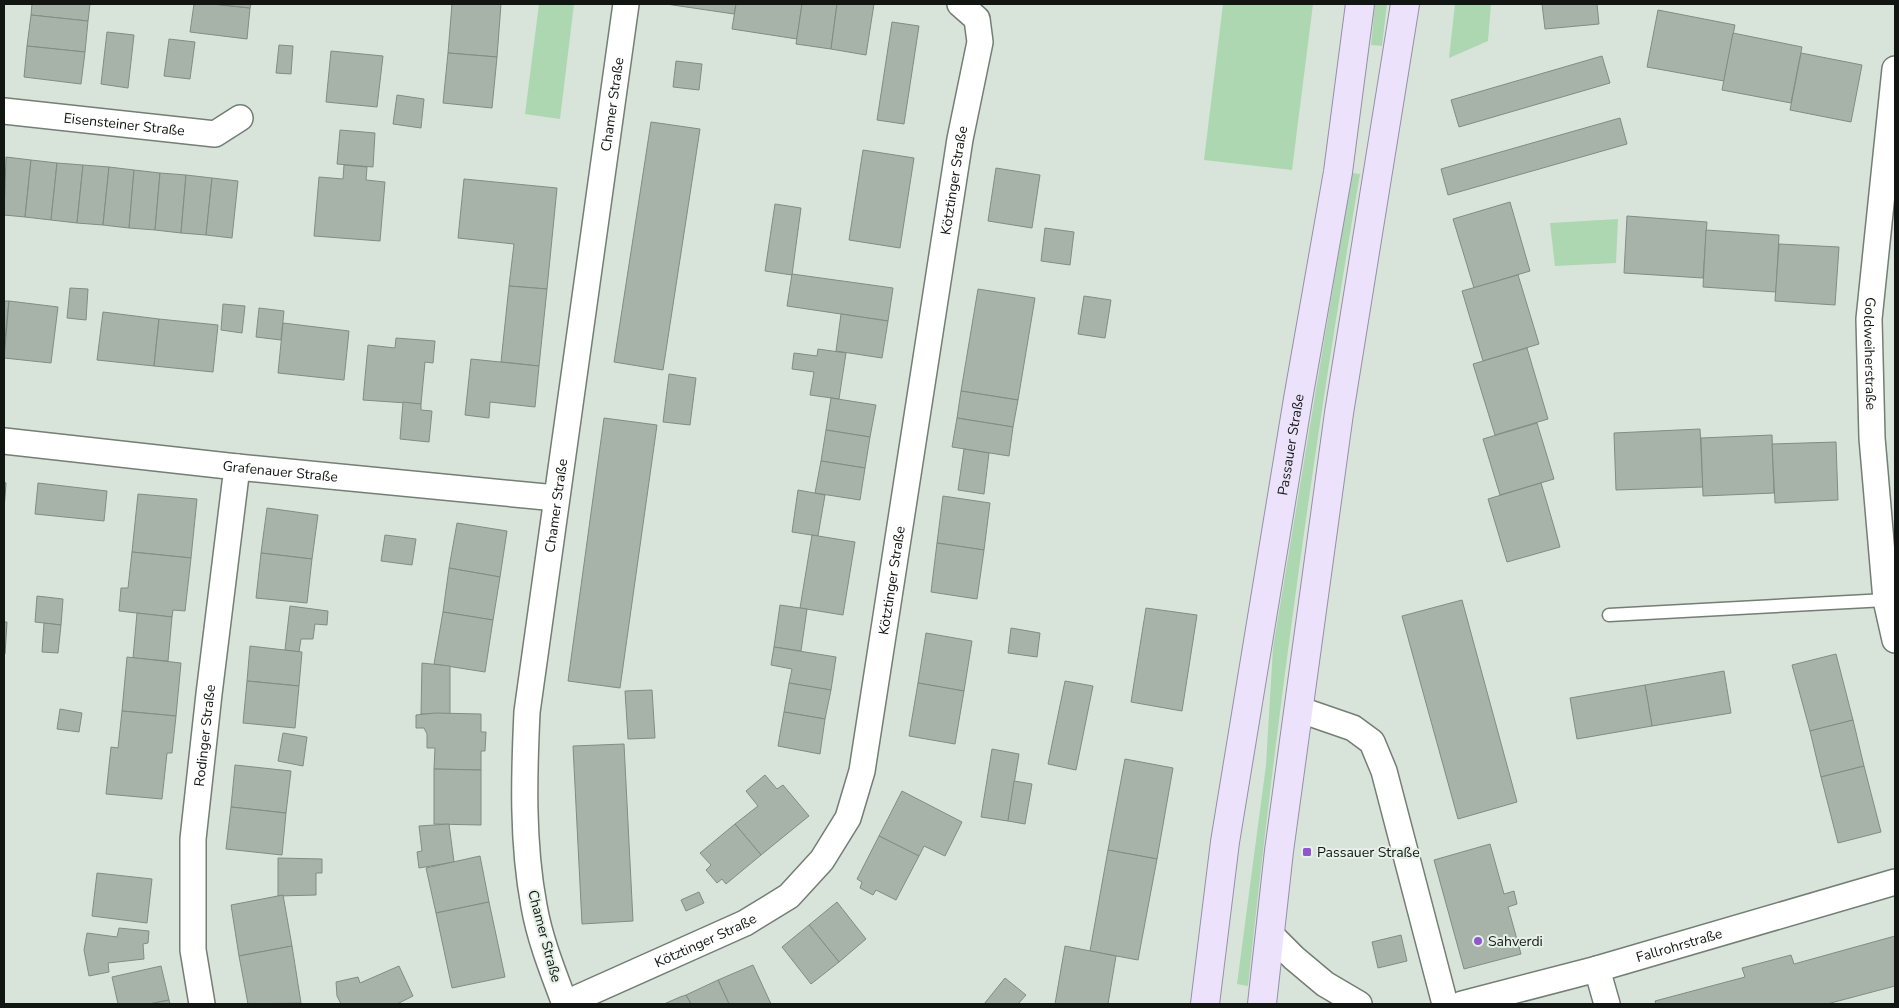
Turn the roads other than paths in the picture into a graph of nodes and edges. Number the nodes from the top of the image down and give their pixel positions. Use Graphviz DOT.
graph roads {
  1 [pos="626,4"];
  2 [pos="960,4"];
  3 [pos="1360,4"];
  4 [pos="1406,4"];
  5 [pos="1895,69"];
  6 [pos="4,111"];
  7 [pos="240,118"];
  8 [pos="4,441"];
  9 [pos="237,467"];
  10 [pos="556,498"];
  11 [pos="1891,598"];
  12 [pos="1609,615"];
  13 [pos="1895,640"];
  14 [pos="1298,709"];
  15 [pos="1895,882"];
  16 [pos="1270,934"];
  17 [pos="1597,970"];
  18 [pos="202,1004"];
  19 [pos="565,1004"];
  20 [pos="1206,1004"];
  21 [pos="1262,1004"];
  22 [pos="1359,1004"];
  23 [pos="1445,1004"];
  24 [pos="1462,1004"];
  25 [pos="1607,1004"];
  1 -- 10 [label="street, Chamer Straße"];
  2 -- 19 [label="street, Kötztinger Straße"];
  3 -- 20 [label="main road, Passauer Straße"];
  4 -- 14 [label="main road"];
  5 -- 11 [label="street, Goldweiherstraße"];
  6 -- 7 [label="street, Eisensteiner Straße"];
  8 -- 9 [label="street, Grafenauer Straße"];
  9 -- 10 [label="street, Grafenauer Straße"];
  9 -- 18 [label="street, Rodinger Straße"];
  10 -- 19 [label="street, Chamer Straße"];
  11 -- 12 [label="lane"];
  11 -- 13 [label="street, Goldweiherstraße"];
  14 -- 16 [label="main road"];
  14 -- 23 [label="street"];
  15 -- 17 [label="street, Fallrohrstraße"];
  16 -- 21 [label="main road"];
  16 -- 22 [label="street"];
  17 -- 24 [label="street, Fallrohrstraße"];
  17 -- 25 [label="street"];
}
